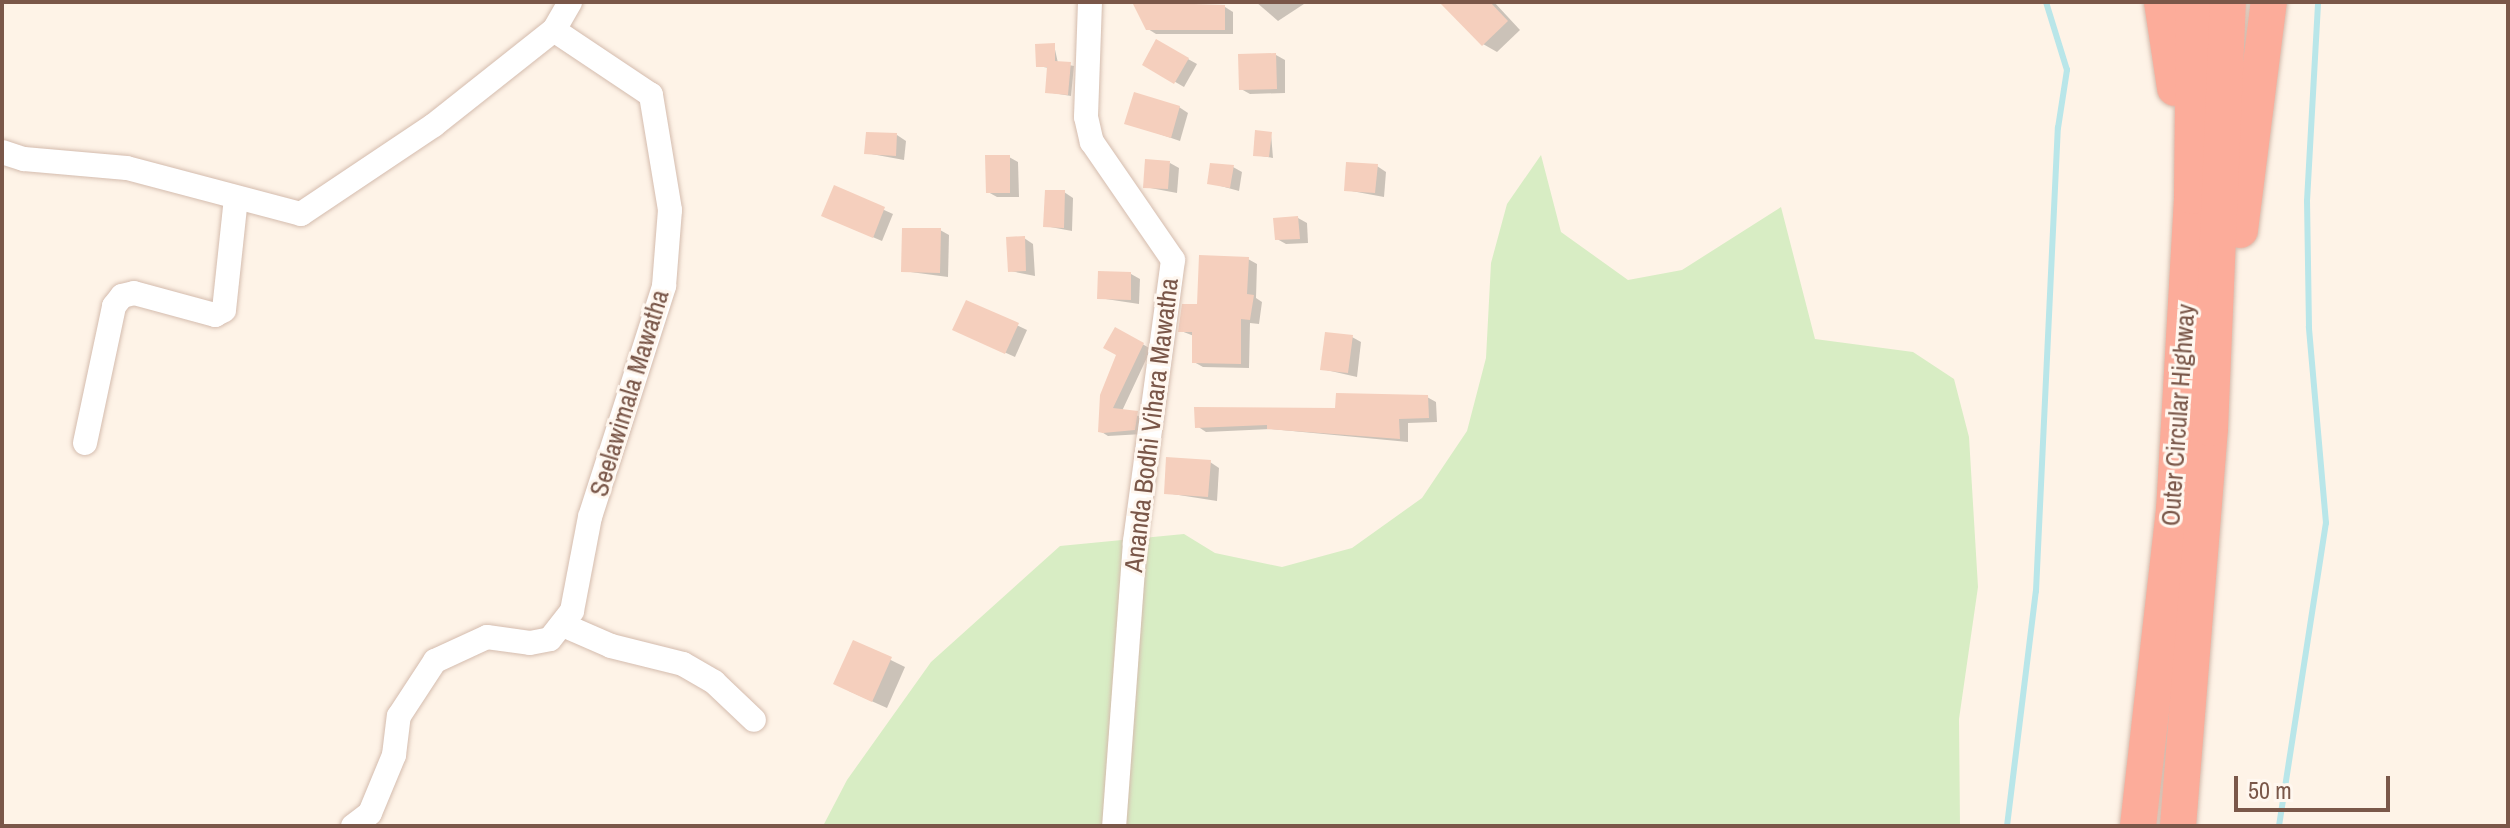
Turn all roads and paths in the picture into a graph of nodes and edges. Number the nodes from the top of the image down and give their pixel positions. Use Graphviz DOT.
graph roads {
  1 [pos="570,2"];
  2 [pos="1090,2"];
  3 [pos="2162,2"];
  4 [pos="2194,2"];
  5 [pos="2228,2"];
  6 [pos="2269,2"];
  7 [pos="554,30"];
  8 [pos="2,152"];
  9 [pos="2192,196"];
  10 [pos="236,198"];
  11 [pos="2210,428"];
  12 [pos="85,443"];
  13 [pos="556,632"];
  14 [pos="754,720"];
  15 [pos="353,826"];
  16 [pos="1114,826"];
  17 [pos="2138,826"];
  18 [pos="2178,826"];
  1 -- 7 [label="street"];
  2 -- 16 [label="street, Ananda Bodhi Vihara Mawatha"];
  3 -- 9 [label="highway"];
  4 -- 9 [label="highway, Outer Circular Highway"];
  5 -- 11 [label="highway, Outer Circular Highway"];
  6 -- 11 [label="highway"];
  7 -- 10 [label="street"];
  7 -- 13 [label="street, Seelawimala Mawatha"];
  8 -- 10 [label="street"];
  9 -- 17 [label="highway, Outer Circular Highway"];
  10 -- 12 [label="street"];
  11 -- 18 [label="highway, Outer Circular Highway"];
  13 -- 14 [label="street"];
  13 -- 15 [label="street"];
}
